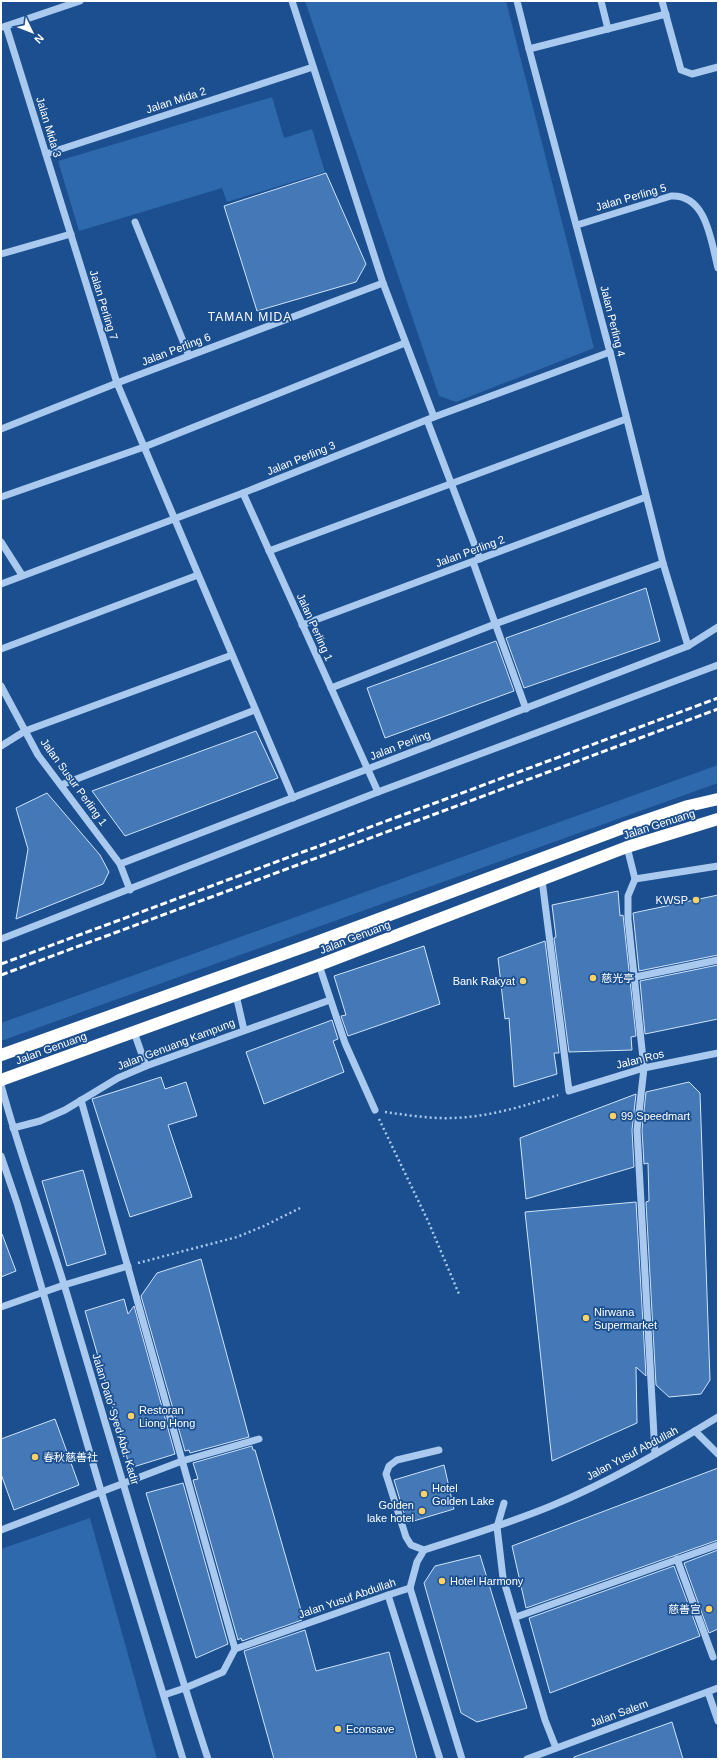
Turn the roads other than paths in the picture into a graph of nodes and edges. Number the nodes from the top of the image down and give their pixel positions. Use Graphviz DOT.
graph roads {
  1 [pos="80,1"];
  2 [pos="292,1"];
  3 [pos="517,1"];
  4 [pos="601,1"];
  5 [pos="662,1"];
  6 [pos="666,14"];
  7 [pos="3,26"];
  8 [pos="608,28"];
  9 [pos="529,49"];
  10 [pos="313,67"];
  11 [pos="718,67"];
  12 [pos="46,154"];
  13 [pos="135,222"];
  14 [pos="577,224"];
  15 [pos="71,234"];
  16 [pos="1,254"];
  17 [pos="718,268"];
  18 [pos="383,283"];
  19 [pos="405,343"];
  20 [pos="610,352"];
  21 [pos="189,356"];
  22 [pos="117,383"];
  23 [pos="430,418"];
  24 [pos="626,419"];
  25 [pos="1,429"];
  26 [pos="144,446"];
  27 [pos="452,482"];
  28 [pos="243,493"];
  29 [pos="1,497"];
  30 [pos="646,497"];
  31 [pos="174,519"];
  32 [pos="1,542"];
  33 [pos="269,551"];
  34 [pos="476,560"];
  35 [pos="663,562"];
  36 [pos="22,575"];
  37 [pos="198,575"];
  38 [pos="1,584"];
  39 [pos="494,624"];
  40 [pos="302,625"];
  41 [pos="718,627"];
  42 [pos="688,646"];
  43 [pos="1,649"];
  44 [pos="232,654"];
  45 [pos="718,665"];
  46 [pos="1,686"];
  47 [pos="331,688"];
  48 [pos="526,709"];
  49 [pos="255,710"];
  50 [pos="25,731"];
  51 [pos="1,746"];
  52 [pos="367,770"];
  53 [pos="61,785"];
  54 [pos="378,792"];
  55 [pos="293,798"];
  56 [pos="718,799"];
  57 [pos="718,819"];
  58 [pos="627,847"];
  59 [pos="120,864"];
  60 [pos="718,866"];
  61 [pos="636,879"];
  62 [pos="542,880"];
  63 [pos="130,890"];
  64 [pos="1,939"];
  65 [pos="718,960"];
  66 [pos="319,965"];
  67 [pos="635,977"];
  68 [pos="236,995"];
  69 [pos="330,1000"];
  70 [pos="244,1030"];
  71 [pos="134,1032"];
  72 [pos="718,1054"];
  73 [pos="1,1055"];
  74 [pos="146,1066"];
  75 [pos="644,1068"];
  76 [pos="1,1080"];
  77 [pos="1,1085"];
  78 [pos="81,1100"];
  79 [pos="374,1110"];
  80 [pos="13,1128"];
  81 [pos="1,1156"];
  82 [pos="128,1266"];
  83 [pos="64,1285"];
  84 [pos="43,1292"];
  85 [pos="1,1307"];
  86 [pos="718,1417"];
  87 [pos="695,1431"];
  88 [pos="259,1439"];
  89 [pos="439,1450"];
  90 [pos="655,1454"];
  91 [pos="718,1454"];
  92 [pos="182,1461"];
  93 [pos="123,1483"];
  94 [pos="101,1491"];
  95 [pos="504,1503"];
  96 [pos="497,1527"];
  97 [pos="1,1530"];
  98 [pos="718,1545"];
  99 [pos="424,1550"];
  100 [pos="678,1559"];
  101 [pos="410,1588"];
  102 [pos="388,1595"];
  103 [pos="516,1617"];
  104 [pos="235,1649"];
  105 [pos="713,1657"];
  106 [pos="185,1688"];
  107 [pos="718,1688"];
  108 [pos="708,1692"];
  109 [pos="164,1695"];
  110 [pos="718,1721"];
  111 [pos="556,1748"];
  112 [pos="183,1759"];
  113 [pos="208,1759"];
  114 [pos="440,1759"];
  115 [pos="462,1759"];
  116 [pos="528,1759"];
  1 -- 7 [label="street"];
  2 -- 10 [label="street"];
  3 -- 9 [label="street, Jalan Perling 4"];
  4 -- 8 [label="street"];
  5 -- 6 [label="street"];
  6 -- 8 [label="street"];
  6 -- 11 [label="street"];
  7 -- 12 [label="street, Jalan Mida 3"];
  8 -- 9 [label="street"];
  9 -- 14 [label="street, Jalan Perling 4"];
  10 -- 12 [label="street, Jalan Mida 2"];
  10 -- 18 [label="street"];
  12 -- 15 [label="street, Jalan Mida 3"];
  13 -- 21 [label="street"];
  14 -- 17 [label="street, Jalan Perling 5"];
  14 -- 20 [label="street, Jalan Perling 4"];
  15 -- 16 [label="street"];
  15 -- 22 [label="street, Jalan Perling 7"];
  18 -- 19 [label="street"];
  18 -- 21 [label="street, Jalan Perling 6"];
  19 -- 23 [label="street"];
  19 -- 26 [label="street"];
  20 -- 23 [label="street, Jalan Perling 3"];
  20 -- 24 [label="street, Jalan Perling 4"];
  21 -- 22 [label="street, Jalan Perling 6"];
  22 -- 25 [label="street, Jalan Perling 6"];
  22 -- 26 [label="street, Jalan Perling 7"];
  23 -- 27 [label="street"];
  23 -- 28 [label="street, Jalan Perling 3"];
  24 -- 27 [label="street"];
  24 -- 30 [label="street, Jalan Perling 4"];
  26 -- 29 [label="street"];
  26 -- 31 [label="street, Jalan Perling 7"];
  27 -- 33 [label="street"];
  27 -- 34 [label="street"];
  28 -- 31 [label="street, Jalan Perling 3"];
  28 -- 33 [label="street, Jalan Perling 1"];
  30 -- 34 [label="street, Jalan Perling 2"];
  30 -- 35 [label="street, Jalan Perling 4"];
  31 -- 36 [label="street, Jalan Perling 3"];
  31 -- 37 [label="street, Jalan Perling 7"];
  32 -- 36 [label="street"];
  33 -- 40 [label="street, Jalan Perling 1"];
  34 -- 39 [label="street"];
  34 -- 40 [label="street, Jalan Perling 2"];
  35 -- 39 [label="street"];
  35 -- 42 [label="street, Jalan Perling 4"];
  36 -- 38 [label="street, Jalan Perling 3"];
  37 -- 43 [label="street"];
  37 -- 44 [label="street, Jalan Perling 7"];
  39 -- 47 [label="street"];
  39 -- 48 [label="street"];
  40 -- 47 [label="street, Jalan Perling 1"];
  41 -- 42 [label="street"];
  42 -- 48 [label="street, Jalan Perling"];
  44 -- 49 [label="street, Jalan Perling 7"];
  44 -- 50 [label="street"];
  45 -- 54 [label="street"];
  46 -- 50 [label="street, Jalan Susur Perling 1"];
  47 -- 52 [label="street, Jalan Perling 1"];
  48 -- 52 [label="street, Jalan Perling"];
  49 -- 53 [label="street"];
  49 -- 55 [label="street, Jalan Perling 7"];
  50 -- 51 [label="street"];
  50 -- 53 [label="street, Jalan Susur Perling 1"];
  52 -- 54 [label="street, Jalan Perling 1"];
  52 -- 55 [label="street, Jalan Perling"];
  53 -- 59 [label="street, Jalan Susur Perling 1"];
  54 -- 63 [label="street"];
  55 -- 59 [label="street, Jalan Perling"];
  56 -- 73 [label="highway, Jalan Genuang"];
  57 -- 58 [label="highway, Jalan Genuang"];
  58 -- 61 [label="street"];
  58 -- 62 [label="highway, Jalan Genuang"];
  59 -- 63 [label="street, Jalan Susur Perling 1"];
  60 -- 61 [label="street"];
  61 -- 67 [label="street"];
  62 -- 66 [label="highway, Jalan Genuang"];
  62 -- 75 [label="street, Jalan Ros"];
  63 -- 64 [label="street"];
  65 -- 67 [label="street"];
  66 -- 68 [label="highway, Jalan Genuang"];
  66 -- 69 [label="street"];
  67 -- 75 [label="street"];
  68 -- 70 [label="street"];
  68 -- 71 [label="highway, Jalan Genuang"];
  69 -- 70 [label="street, Jalan Genuang Kampung"];
  69 -- 79 [label="street"];
  70 -- 74 [label="street, Jalan Genuang Kampung"];
  71 -- 74 [label="street"];
  71 -- 76 [label="highway, Jalan Genuang"];
  72 -- 75 [label="street, Jalan Ros"];
  74 -- 78 [label="street, Jalan Genuang Kampung"];
  75 -- 90 [label="street"];
  77 -- 80 [label="street, Jalan Dato' Syed Abd. Kadir"];
  78 -- 80 [label="street, Jalan Genuang Kampung"];
  78 -- 82 [label="street"];
  80 -- 83 [label="street, Jalan Dato' Syed Abd. Kadir"];
  81 -- 84 [label="street"];
  82 -- 83 [label="street"];
  82 -- 92 [label="street"];
  83 -- 84 [label="street"];
  83 -- 93 [label="street, Jalan Dato' Syed Abd. Kadir"];
  84 -- 85 [label="street"];
  84 -- 94 [label="street"];
  86 -- 87 [label="street, Jalan Yusuf Abdullah"];
  87 -- 90 [label="street, Jalan Yusuf Abdullah"];
  87 -- 91 [label="street"];
  88 -- 92 [label="street"];
  89 -- 99 [label="street"];
  90 -- 96 [label="street, Jalan Yusuf Abdullah"];
  92 -- 93 [label="street"];
  92 -- 104 [label="street"];
  93 -- 94 [label="street"];
  93 -- 106 [label="street, Jalan Dato' Syed Abd. Kadir"];
  94 -- 97 [label="street"];
  94 -- 109 [label="street"];
  95 -- 96 [label="street"];
  96 -- 99 [label="street, Jalan Yusuf Abdullah"];
  96 -- 103 [label="street"];
  98 -- 100 [label="street"];
  99 -- 101 [label="street, Jalan Yusuf Abdullah"];
  100 -- 103 [label="street"];
  100 -- 105 [label="street"];
  101 -- 102 [label="street, Jalan Yusuf Abdullah"];
  101 -- 115 [label="street"];
  102 -- 104 [label="street, Jalan Yusuf Abdullah"];
  102 -- 114 [label="street"];
  103 -- 111 [label="street"];
  104 -- 106 [label="street"];
  106 -- 109 [label="street"];
  106 -- 113 [label="street, Jalan Dato' Syed Abd. Kadir"];
  107 -- 108 [label="street, Jalan Salem"];
  108 -- 110 [label="street"];
  108 -- 111 [label="street, Jalan Salem"];
  109 -- 112 [label="street"];
  111 -- 116 [label="street, Jalan Salem"];
}
